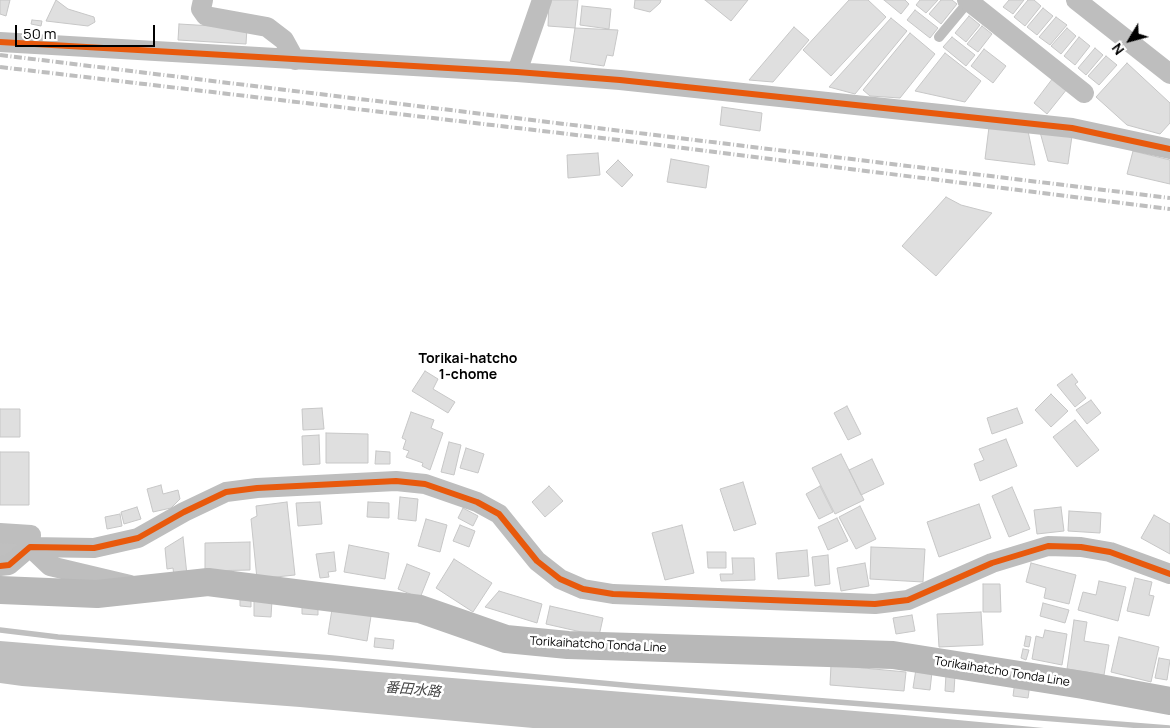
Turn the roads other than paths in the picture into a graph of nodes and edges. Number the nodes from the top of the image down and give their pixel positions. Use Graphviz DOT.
graph roads {
  1 [pos="203,0"];
  2 [pos="542,0"];
  3 [pos="1076,0"];
  4 [pos="968,1"];
  5 [pos="940,37"];
  6 [pos="0,42"];
  7 [pos="295,60"];
  8 [pos="517,72"];
  9 [pos="1170,74"];
  10 [pos="1084,93"];
  11 [pos="1170,149"];
  12 [pos="0,533"];
  13 [pos="30,547"];
  14 [pos="0,566"];
  15 [pos="1170,574"];
  16 [pos="145,589"];
  17 [pos="0,590"];
  18 [pos="1170,701"];
  1 -- 7 [label="street"];
  2 -- 8 [label="street"];
  3 -- 9 [label="street"];
  4 -- 5 [label="lane"];
  4 -- 10 [label="street"];
  6 -- 7 [label="street"];
  7 -- 8 [label="street"];
  8 -- 11 [label="street"];
  12 -- 13 [label="street"];
  13 -- 14 [label="street"];
  13 -- 15 [label="street"];
  13 -- 16 [label="street"];
  16 -- 17 [label="main road, Torikaihatcho Tonda Line"];
  16 -- 18 [label="main road, Torikaihatcho Tonda Line"];
}
